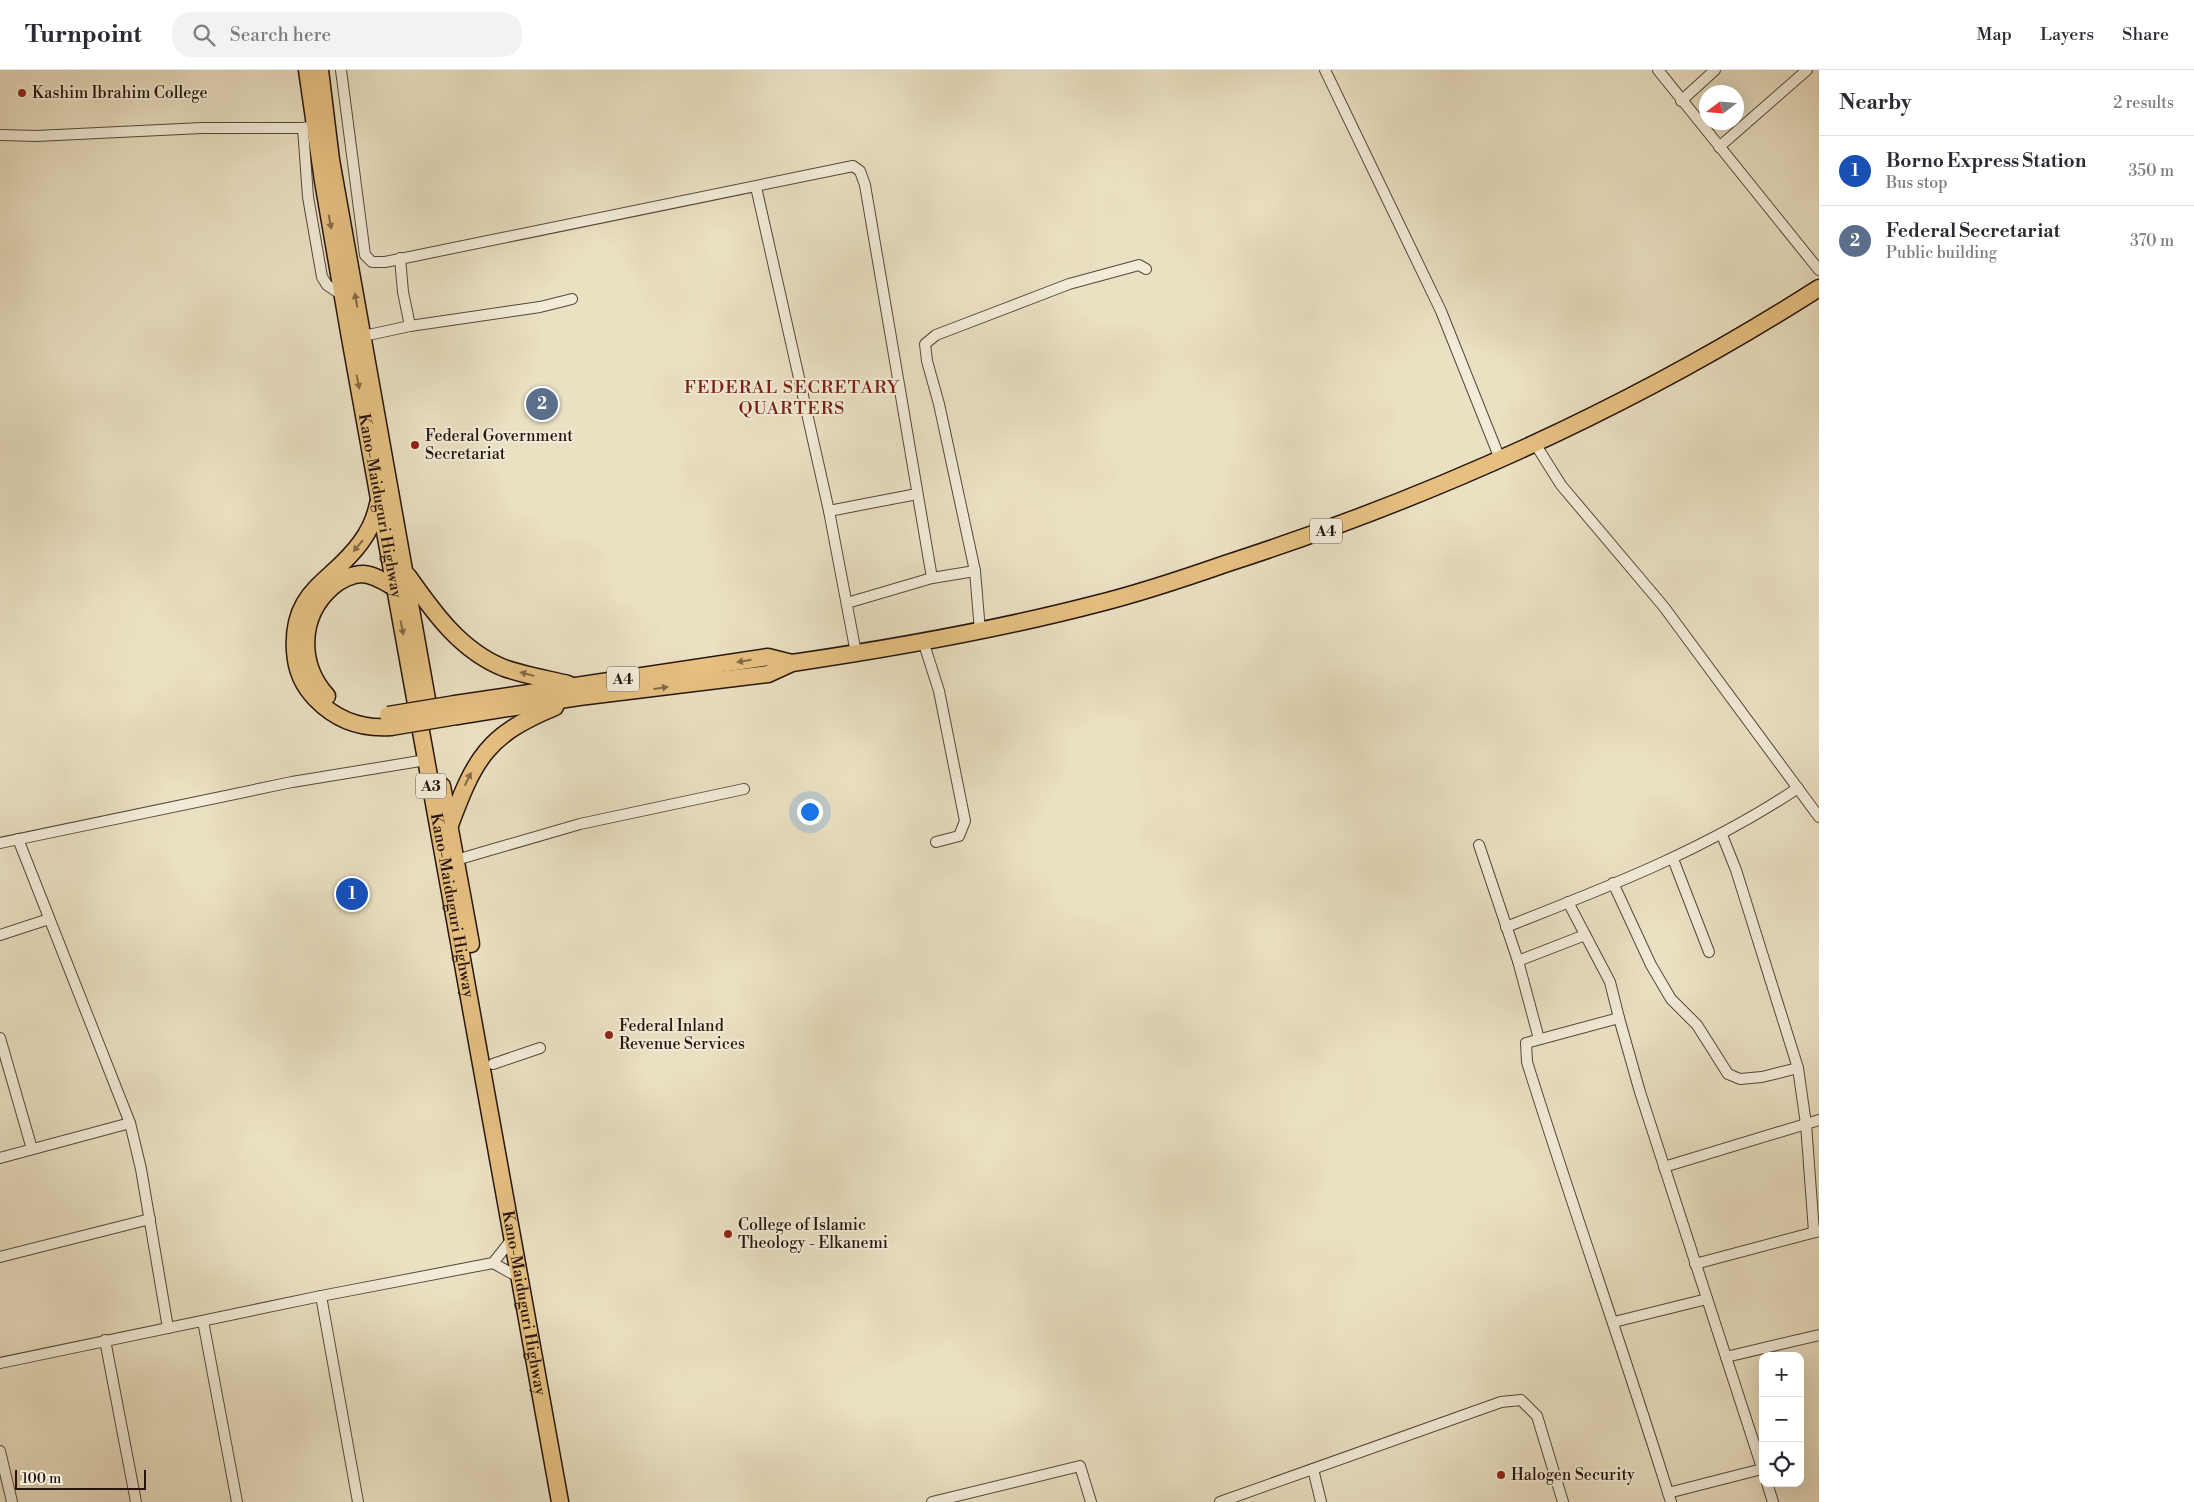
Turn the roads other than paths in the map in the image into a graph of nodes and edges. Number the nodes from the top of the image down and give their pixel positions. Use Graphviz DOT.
graph roads {
  1 [pos="308,70"];
  2 [pos="320,70"];
  3 [pos="342,70"];
  4 [pos="1325,70"];
  5 [pos="1658,70"];
  6 [pos="1715,70"];
  7 [pos="1807,70"];
  8 [pos="1681,101"];
  9 [pos="308,127"];
  10 [pos="0,136"];
  11 [pos="1719,147"];
  12 [pos="756,187"];
  13 [pos="400,258"];
  14 [pos="1146,269"];
  15 [pos="1819,270"];
  16 [pos="1819,288"];
  17 [pos="572,299"];
  18 [pos="410,326"];
  19 [pos="356,337"];
  20 [pos="1534,442"];
  21 [pos="1500,459"];
  22 [pos="917,494"];
  23 [pos="379,502"];
  24 [pos="829,511"];
  25 [pos="404,571"];
  26 [pos="975,571"];
  27 [pos="932,578"];
  28 [pos="395,588"];
  29 [pos="847,604"];
  30 [pos="980,631"];
  31 [pos="924,641"];
  32 [pos="856,653"];
  33 [pos="577,691"];
  34 [pos="390,721"];
  35 [pos="426,760"];
  36 [pos="1798,788"];
  37 [pos="744,789"];
  38 [pos="1819,817"];
  39 [pos="450,825"];
  40 [pos="1722,835"];
  41 [pos="18,838"];
  42 [pos="936,842"];
  43 [pos="0,843"];
  44 [pos="1480,844"];
  45 [pos="1673,859"];
  46 [pos="456,860"];
  47 [pos="1613,883"];
  48 [pos="1568,902"];
  49 [pos="49,919"];
  50 [pos="1506,926"];
  51 [pos="0,935"];
  52 [pos="1585,935"];
  53 [pos="1709,952"];
  54 [pos="1518,961"];
  55 [pos="1619,1018"];
  56 [pos="0,1038"];
  57 [pos="1539,1039"];
  58 [pos="540,1048"];
  59 [pos="493,1064"];
  60 [pos="1798,1068"];
  61 [pos="1819,1120"];
  62 [pos="130,1123"];
  63 [pos="1806,1124"];
  64 [pos="32,1149"];
  65 [pos="0,1158"];
  66 [pos="1664,1167"];
  67 [pos="150,1219"];
  68 [pos="1817,1231"];
  69 [pos="512,1239"];
  70 [pos="0,1257"];
  71 [pos="493,1263"];
  72 [pos="1695,1264"];
  73 [pos="520,1278"];
  74 [pos="321,1296"];
  75 [pos="1707,1300"];
  76 [pos="203,1321"];
  77 [pos="1614,1322"];
  78 [pos="168,1328"];
  79 [pos="1819,1335"];
  80 [pos="104,1340"];
  81 [pos="1726,1357"];
  82 [pos="0,1363"];
  83 [pos="0,1451"];
  84 [pos="1759,1461"];
  85 [pos="1314,1469"];
  86 [pos="1759,1471"];
  87 [pos="1768,1487"];
  88 [pos="1670,1498"];
  89 [pos="12,1502"];
  90 [pos="136,1502"];
  91 [pos="237,1502"];
  92 [pos="358,1502"];
  93 [pos="560,1502"];
  94 [pos="571,1502"];
  95 [pos="932,1502"];
  96 [pos="1091,1502"];
  97 [pos="1220,1502"];
  98 [pos="1321,1502"];
  99 [pos="1563,1502"];
  100 [pos="1773,1502"];
  1 -- 9 [label="highway, Kano-Maiduguri Highway / A3"];
  19 -- 2 [label="highway, Kano-Maiduguri Highway / A3, one-way"];
  3 -- 13 [label="street"];
  4 -- 21 [label="street"];
  5 -- 8 [label="street"];
  6 -- 8 [label="street"];
  7 -- 11 [label="street"];
  8 -- 11 [label="street"];
  9 -- 10 [label="street"];
  9 -- 19 [label="highway, Kano-Maiduguri Highway / A3"];
  11 -- 15 [label="street"];
  12 -- 13 [label="street"];
  12 -- 22 [label="street"];
  12 -- 24 [label="street"];
  13 -- 18 [label="street"];
  14 -- 26 [label="street"];
  16 -- 20 [label="highway, A4"];
  17 -- 18 [label="street"];
  18 -- 19 [label="street"];
  19 -- 23 [label="highway, Kano-Maiduguri Highway / A3, one-way"];
  19 -- 25 [label="highway, Kano-Maiduguri Highway / A3"];
  20 -- 21 [label="highway, A4"];
  20 -- 36 [label="street"];
  21 -- 30 [label="highway, A4"];
  22 -- 24 [label="street"];
  22 -- 27 [label="street"];
  23 -- 28 [label="highway, Kano-Maiduguri Highway / A3"];
  23 -- 34 [label="highway, A4, one-way"];
  24 -- 29 [label="street"];
  33 -- 25 [label="highway, one-way"];
  25 -- 39 [label="highway, Kano-Maiduguri Highway / A3"];
  26 -- 27 [label="street"];
  26 -- 30 [label="street"];
  27 -- 29 [label="street"];
  28 -- 34 [label="highway, A4"];
  28 -- 35 [label="highway, Kano-Maiduguri Highway / A3, one-way"];
  29 -- 32 [label="street"];
  30 -- 31 [label="highway, A4"];
  31 -- 32 [label="highway, A4"];
  31 -- 42 [label="street"];
  32 -- 33 [label="highway, A4"];
  33 -- 34 [label="highway, A4, bridge"];
  39 -- 33 [label="highway, one-way"];
  35 -- 41 [label="street"];
  35 -- 69 [label="highway, Kano-Maiduguri Highway / A3"];
  36 -- 38 [label="street"];
  36 -- 40 [label="street"];
  37 -- 46 [label="street"];
  39 -- 46 [label="highway, Kano-Maiduguri Highway / A3"];
  40 -- 45 [label="street"];
  40 -- 60 [label="street"];
  41 -- 43 [label="street"];
  41 -- 49 [label="street"];
  44 -- 50 [label="street"];
  45 -- 47 [label="street"];
  45 -- 53 [label="street"];
  46 -- 59 [label="highway, Kano-Maiduguri Highway / A3"];
  47 -- 48 [label="street"];
  47 -- 60 [label="street"];
  48 -- 50 [label="street"];
  48 -- 52 [label="street"];
  49 -- 51 [label="street"];
  49 -- 62 [label="street"];
  50 -- 54 [label="street"];
  52 -- 54 [label="street"];
  52 -- 55 [label="street"];
  54 -- 57 [label="street"];
  55 -- 57 [label="street"];
  55 -- 66 [label="street"];
  56 -- 64 [label="street"];
  57 -- 77 [label="street"];
  58 -- 59 [label="street"];
  59 -- 94 [label="highway, Kano-Maiduguri Highway / A3"];
  60 -- 63 [label="street"];
  61 -- 63 [label="street"];
  62 -- 64 [label="street"];
  62 -- 67 [label="street"];
  63 -- 66 [label="street"];
  63 -- 68 [label="street"];
  64 -- 65 [label="street"];
  66 -- 72 [label="street"];
  67 -- 70 [label="street"];
  67 -- 78 [label="street"];
  68 -- 72 [label="street"];
  69 -- 71 [label="street"];
  69 -- 73 [label="highway, Kano-Maiduguri Highway / A3"];
  71 -- 73 [label="street"];
  71 -- 74 [label="street"];
  72 -- 75 [label="street"];
  73 -- 93 [label="highway, Kano-Maiduguri Highway / A3"];
  74 -- 76 [label="street"];
  74 -- 92 [label="street"];
  75 -- 77 [label="street"];
  75 -- 81 [label="street"];
  76 -- 78 [label="street"];
  76 -- 91 [label="street"];
  77 -- 88 [label="street"];
  78 -- 80 [label="street"];
  79 -- 81 [label="street"];
  80 -- 82 [label="street"];
  80 -- 90 [label="street"];
  81 -- 84 [label="street"];
  83 -- 89 [label="street"];
  85 -- 97 [label="street"];
  85 -- 98 [label="street"];
  85 -- 99 [label="street"];
  86 -- 88 [label="street"];
  87 -- 100 [label="street"];
  95 -- 96 [label="street"];
}
